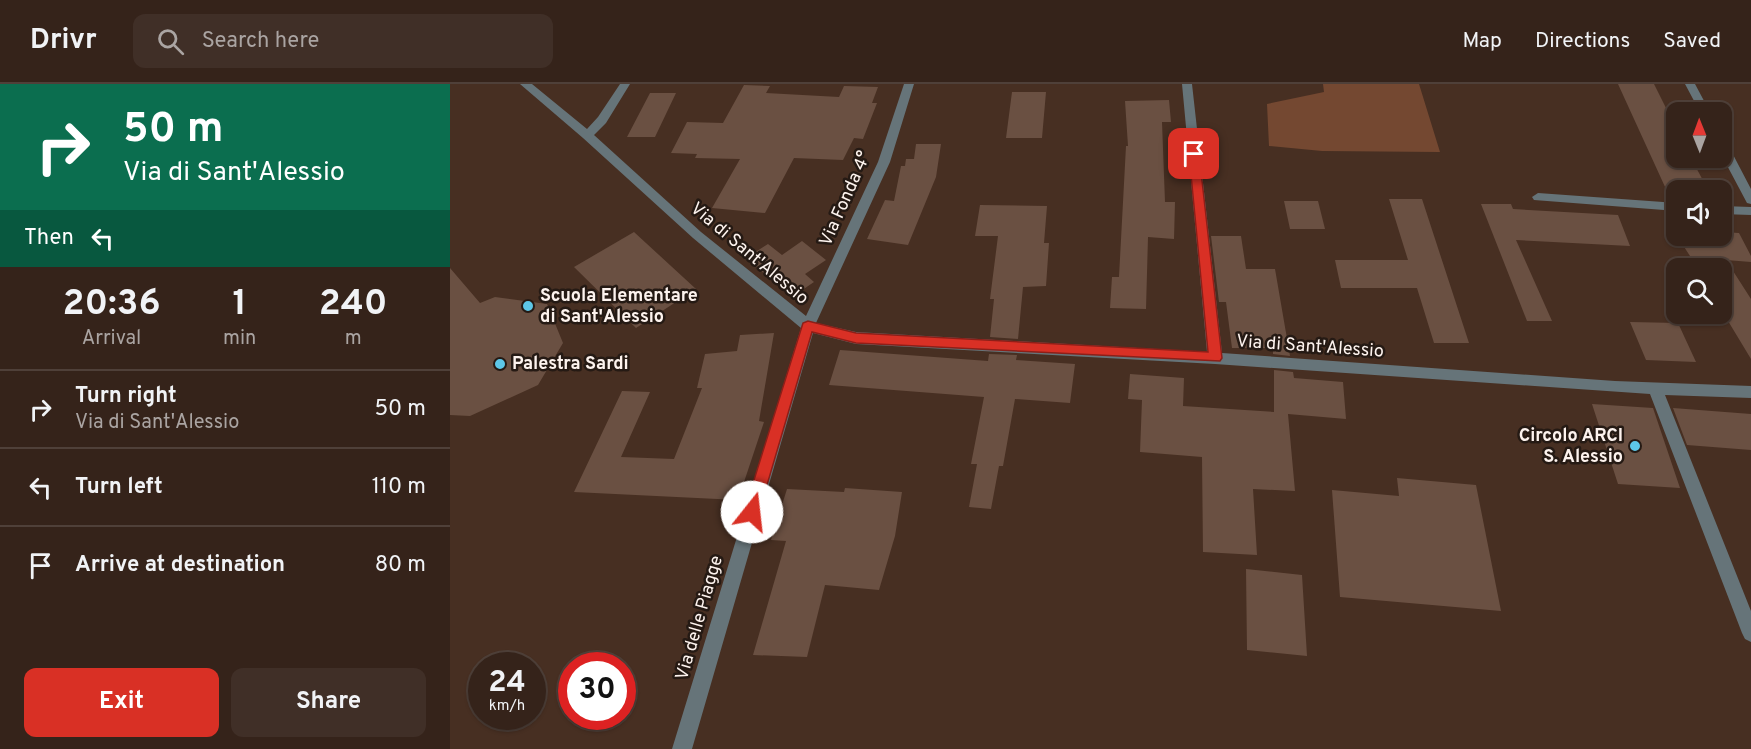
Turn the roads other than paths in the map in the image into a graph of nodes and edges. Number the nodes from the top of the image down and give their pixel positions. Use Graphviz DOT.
graph roads {
  1 [pos="525,84"];
  2 [pos="625,84"];
  3 [pos="909,84"];
  4 [pos="1187,84"];
  5 [pos="1690,84"];
  6 [pos="1700,102"];
  7 [pos="586,135"];
  8 [pos="1732,164"];
  9 [pos="1538,197"];
  10 [pos="1751,200"];
  11 [pos="1666,206"];
  12 [pos="1732,211"];
  13 [pos="1751,212"];
  14 [pos="808,326"];
  15 [pos="1215,358"];
  16 [pos="1655,389"];
  17 [pos="1751,392"];
  18 [pos="1751,633"];
  19 [pos="682,749"];
  1 -- 7 [label="street, Via di Sant'Alessio"];
  2 -- 7 [label="street"];
  3 -- 14 [label="street, Via Fonda 4°"];
  4 -- 15 [label="street"];
  5 -- 6 [label="street"];
  7 -- 14 [label="street, Via di Sant'Alessio"];
  8 -- 10 [label="street"];
  9 -- 11 [label="street"];
  12 -- 13 [label="street"];
  14 -- 15 [label="street, Via di Sant'Alessio"];
  14 -- 19 [label="street, Via delle Piagge"];
  15 -- 16 [label="street, Via di Sant'Alessio"];
  16 -- 17 [label="street, Via di Sant'Alessio"];
  16 -- 18 [label="street"];
}
